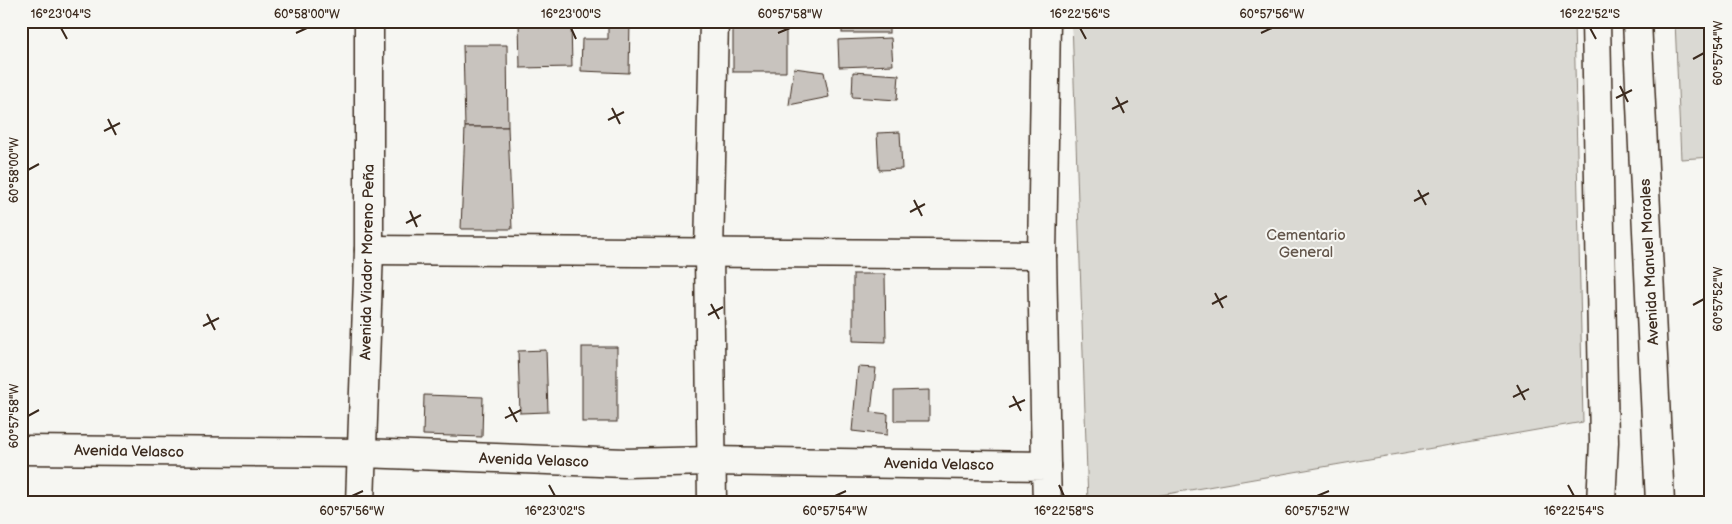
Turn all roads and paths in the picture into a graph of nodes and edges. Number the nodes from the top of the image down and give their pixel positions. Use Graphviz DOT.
graph roads {
  1 [pos="369,21"];
  2 [pos="714,21"];
  3 [pos="1046,21"];
  4 [pos="1596,21"];
  5 [pos="1637,21"];
  6 [pos="369,250"];
  7 [pos="709,253"];
  8 [pos="1042,255"];
  9 [pos="21,450"];
  10 [pos="362,453"];
  11 [pos="711,461"];
  12 [pos="1046,466"];
  13 [pos="360,503"];
  14 [pos="712,503"];
  15 [pos="1047,503"];
  16 [pos="1601,503"];
  17 [pos="1660,503"];
  1 -- 6 [label="street, Avenida Viador Moreno Peña"];
  2 -- 7 [label="street"];
  3 -- 8 [label="street"];
  4 -- 16 [label="street"];
  5 -- 17 [label="street, Avenida Manuel Morales"];
  6 -- 7 [label="street"];
  6 -- 10 [label="street, Avenida Viador Moreno Peña"];
  7 -- 8 [label="street"];
  7 -- 11 [label="street"];
  8 -- 12 [label="street"];
  9 -- 10 [label="street, Avenida Velasco"];
  10 -- 11 [label="street, Avenida Velasco"];
  10 -- 13 [label="street, Avenida Viador Moreno Peña"];
  11 -- 12 [label="street, Avenida Velasco"];
  11 -- 14 [label="street"];
  12 -- 15 [label="street"];
}
